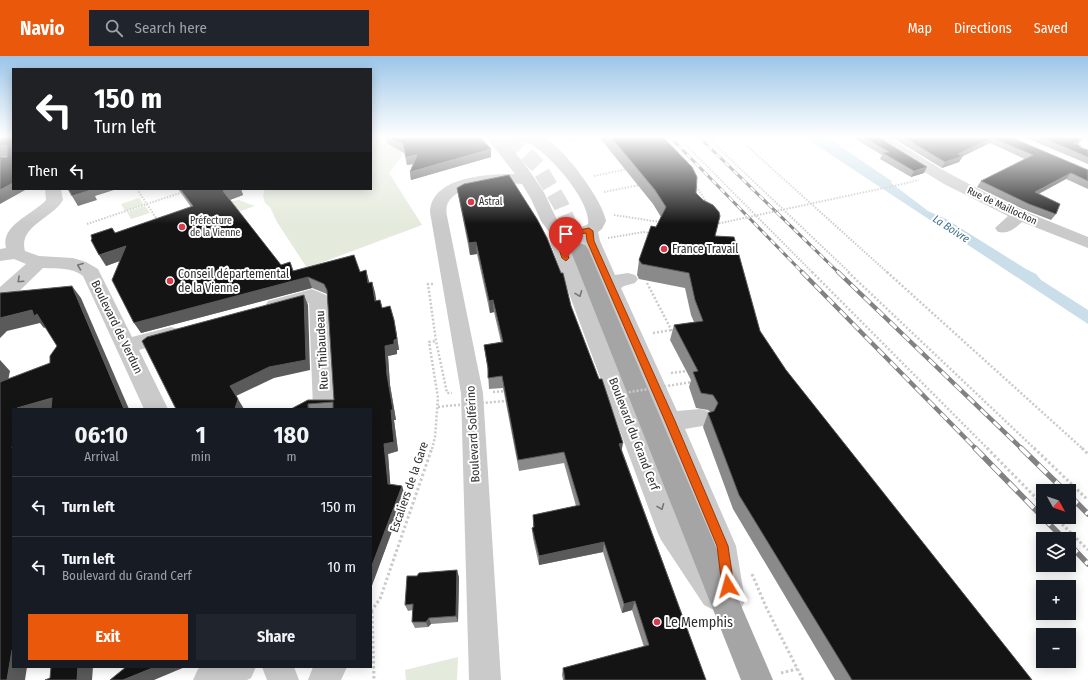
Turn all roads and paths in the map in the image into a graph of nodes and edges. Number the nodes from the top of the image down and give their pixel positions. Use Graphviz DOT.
graph roads {
  1 [pos="493,166"];
  2 [pos="516,166"];
  3 [pos="564,166"];
  4 [pos="707,166"];
  5 [pos="736,166"];
  6 [pos="770,166"];
  7 [pos="927,166"];
  8 [pos="632,168"];
  9 [pos="593,176"];
  10 [pos="526,179"];
  11 [pos="919,180"];
  12 [pos="692,181"];
  13 [pos="468,183"];
  14 [pos="644,183"];
  15 [pos="53,190"];
  16 [pos="138,190"];
  17 [pos="184,192"];
  18 [pos="597,193"];
  19 [pos="804,197"];
  20 [pos="775,203"];
  21 [pos="147,204"];
  22 [pos="707,204"];
  23 [pos="811,204"];
  24 [pos="748,208"];
  25 [pos="783,210"];
  26 [pos="609,215"];
  27 [pos="755,215"];
  28 [pos="1021,215"];
  29 [pos="825,216"];
  30 [pos="159,222"];
  31 [pos="664,222"];
  32 [pos="797,223"];
  33 [pos="87,224"];
  34 [pos="714,224"];
  35 [pos="1004,228"];
  36 [pos="768,229"];
  37 [pos="557,231"];
  38 [pos="643,232"];
  39 [pos="655,233"];
  40 [pos="652,238"];
  41 [pos="590,240"];
  42 [pos="1088,242"];
  43 [pos="8,250"];
  44 [pos="39,262"];
  45 [pos="619,282"];
  46 [pos="0,298"];
  47 [pos="267,306"];
  48 [pos="678,329"];
  49 [pos="186,330"];
  50 [pos="671,330"];
  51 [pos="653,333"];
  52 [pos="673,335"];
  53 [pos="678,339"];
  54 [pos="674,340"];
  55 [pos="125,346"];
  56 [pos="686,371"];
  57 [pos="671,373"];
  58 [pos="692,382"];
  59 [pos="508,391"];
  60 [pos="492,392"];
  61 [pos="447,393"];
  62 [pos="602,396"];
  63 [pos="506,401"];
  64 [pos="156,408"];
  65 [pos="325,408"];
  66 [pos="438,408"];
  67 [pos="700,418"];
  68 [pos="670,421"];
  69 [pos="1088,454"];
  70 [pos="1036,498"];
  71 [pos="1088,500"];
  72 [pos="1062,524"];
  73 [pos="1088,550"];
  74 [pos="372,610"];
  75 [pos="734,625"];
  76 [pos="372,634"];
  77 [pos="238,668"];
  78 [pos="278,668"];
  79 [pos="330,668"];
  80 [pos="209,680"];
  81 [pos="283,680"];
  82 [pos="324,680"];
  83 [pos="374,680"];
  84 [pos="485,680"];
  85 [pos="757,680"];
  1 -- 13 [label="street, Boulevard Solférino"];
  2 -- 10 [label="street, Boulevard du Grand Cerf"];
  3 -- 41 [label="street"];
  4 -- 24 [label="path"];
  5 -- 20 [label="path"];
  6 -- 19 [label="path"];
  7 -- 28 [label="street, Rue de Maillochon"];
  8 -- 9 [label="path"];
  10 -- 13 [label="street, Boulevard Solférino"];
  10 -- 37 [label="street, Boulevard du Grand Cerf"];
  11 -- 23 [label="path, bridge"];
  12 -- 22 [label="path"];
  13 -- 84 [label="street, Boulevard Solférino"];
  14 -- 18 [label="path"];
  15 -- 43 [label="street"];
  16 -- 21 [label="path"];
  17 -- 21 [label="path"];
  19 -- 23 [label="path"];
  19 -- 29 [label="path"];
  20 -- 25 [label="path"];
  20 -- 32 [label="path"];
  21 -- 30 [label="path"];
  21 -- 33 [label="path"];
  23 -- 25 [label="path, bridge"];
  23 -- 29 [label="path"];
  24 -- 27 [label="path"];
  24 -- 36 [label="path"];
  25 -- 27 [label="path, bridge"];
  25 -- 32 [label="path"];
  26 -- 31 [label="path"];
  27 -- 34 [label="path, bridge"];
  27 -- 36 [label="path"];
  28 -- 35 [label="street"];
  28 -- 42 [label="street, Rue de Maillochon"];
  29 -- 69 [label="path"];
  32 -- 71 [label="path"];
  36 -- 70 [label="path"];
  37 -- 41 [label="street"];
  37 -- 75 [label="street, Boulevard du Grand Cerf, one-way"];
  38 -- 39 [label="path"];
  38 -- 40 [label="path"];
  38 -- 41 [label="path"];
  41 -- 45 [label="street, Boulevard du Grand Cerf"];
  41 -- 75 [label="main road, Boulevard du Grand Cerf"];
  43 -- 44 [label="street, Boulevard de Verdun"];
  44 -- 46 [label="street, one-way"];
  55 -- 44 [label="street, Boulevard de Verdun, one-way"];
  45 -- 50 [label="path"];
  45 -- 68 [label="street, Boulevard du Grand Cerf"];
  47 -- 65 [label="street, Rue Thibaudeau"];
  48 -- 50 [label="path"];
  49 -- 55 [label="street"];
  50 -- 51 [label="path"];
  50 -- 52 [label="path"];
  52 -- 53 [label="path"];
  52 -- 54 [label="path"];
  55 -- 64 [label="street, Boulevard de Verdun"];
  56 -- 57 [label="path"];
  58 -- 62 [label="path, bridge"];
  59 -- 60 [label="path"];
  61 -- 66 [label="path, Escaliers de la Gare"];
  63 -- 66 [label="path, bridge"];
  66 -- 74 [label="path, Escaliers de la Gare"];
  67 -- 68 [label="street"];
  68 -- 75 [label="street, Boulevard du Grand Cerf"];
  72 -- 73 [label="path"];
  75 -- 85 [label="main road, Boulevard du Grand Cerf"];
  76 -- 83 [label="path"];
  77 -- 80 [label="street"];
  78 -- 81 [label="street"];
  79 -- 82 [label="street"];
}
